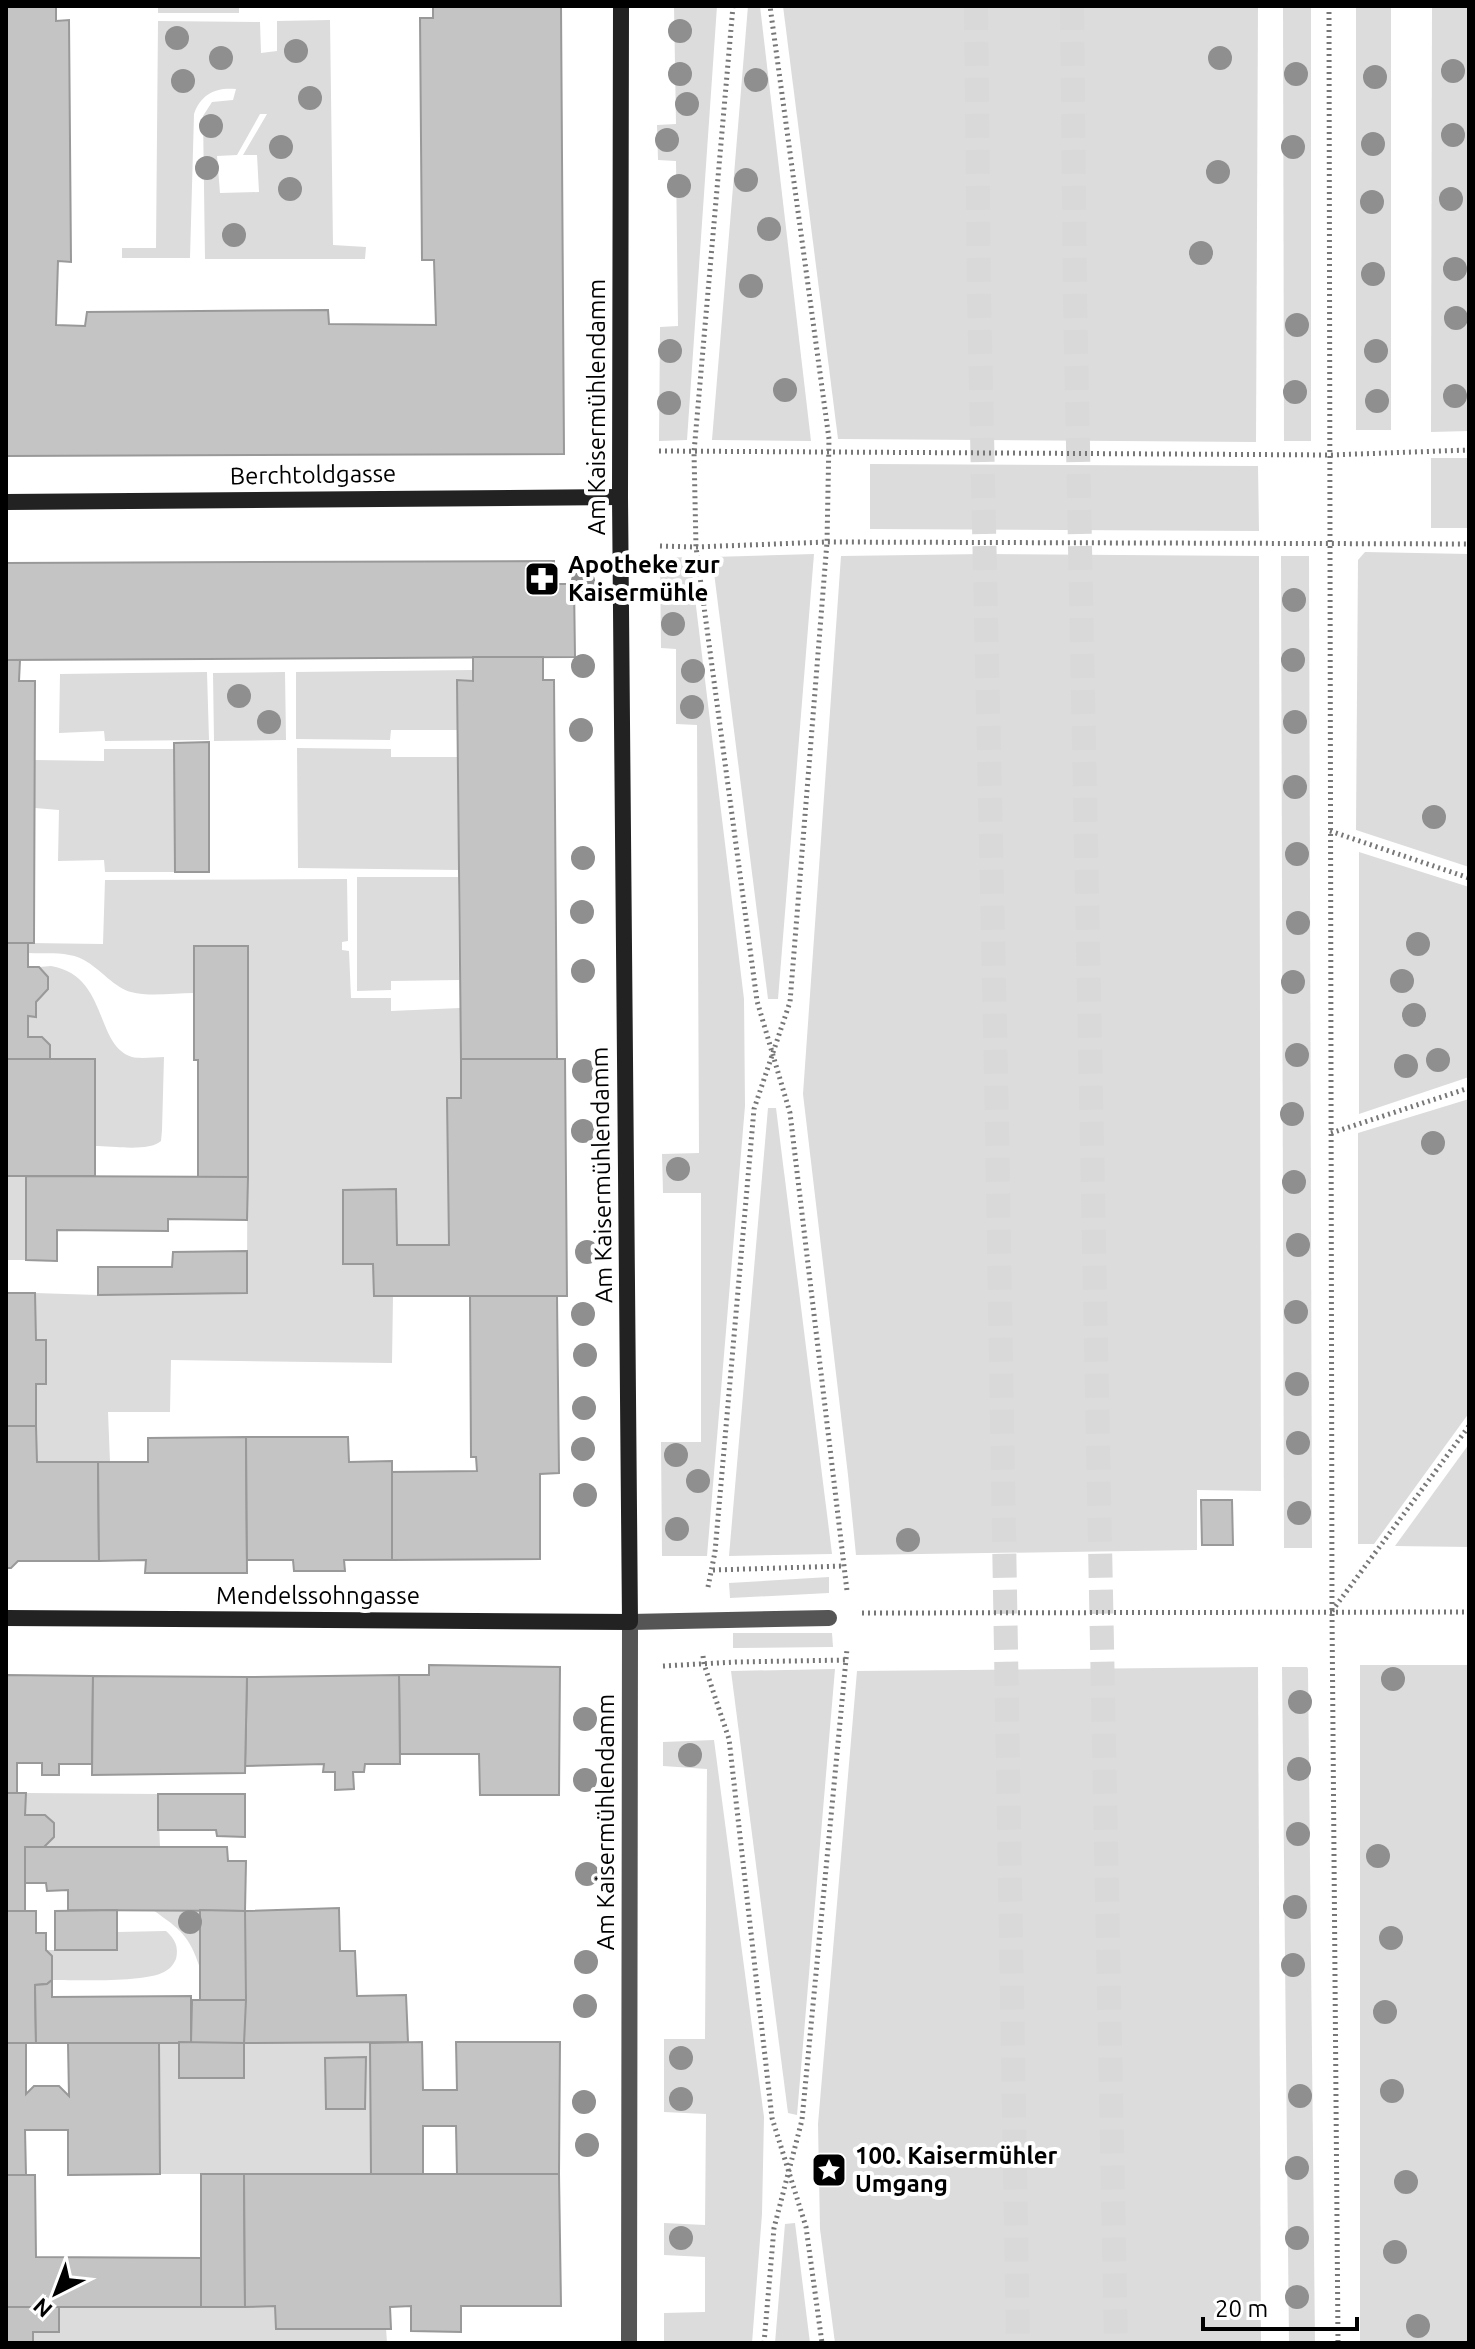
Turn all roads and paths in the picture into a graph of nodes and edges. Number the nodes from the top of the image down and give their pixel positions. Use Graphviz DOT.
graph roads {
  1 [pos="621,6"];
  2 [pos="733,6"];
  3 [pos="770,6"];
  4 [pos="1329,6"];
  5 [pos="1469,450"];
  6 [pos="659,451"];
  7 [pos="830,451"];
  8 [pos="694,452"];
  9 [pos="1330,455"];
  10 [pos="620,497"];
  11 [pos="6,502"];
  12 [pos="827,542"];
  13 [pos="1330,544"];
  14 [pos="1469,544"];
  15 [pos="660,546"];
  16 [pos="696,547"];
  17 [pos="1330,831"];
  18 [pos="1469,878"];
  19 [pos="772,1055"];
  20 [pos="1469,1088"];
  21 [pos="1331,1133"];
  22 [pos="1469,1426"];
  23 [pos="715,1552"];
  24 [pos="844,1566"];
  25 [pos="713,1570"];
  26 [pos="848,1597"];
  27 [pos="1332,1612"];
  28 [pos="1469,1612"];
  29 [pos="850,1613"];
  30 [pos="6,1618"];
  31 [pos="829,1618"];
  32 [pos="630,1622"];
  33 [pos="846,1660"];
  34 [pos="704,1664"];
  35 [pos="662,1666"];
  36 [pos="844,1680"];
  37 [pos="788,2170"];
  38 [pos="629,2343"];
  39 [pos="764,2343"];
  40 [pos="822,2343"];
  41 [pos="1338,2343"];
  1 -- 10 [label="street, Am Kaisermühlendamm"];
  2 -- 8 [label="path"];
  3 -- 7 [label="path"];
  4 -- 9 [label="path"];
  5 -- 9 [label="path"];
  6 -- 8 [label="path"];
  7 -- 8 [label="path"];
  7 -- 9 [label="path"];
  7 -- 12 [label="path"];
  8 -- 16 [label="path"];
  9 -- 13 [label="path"];
  10 -- 11 [label="street, Berchtoldgasse"];
  10 -- 32 [label="street, Am Kaisermühlendamm"];
  12 -- 13 [label="path"];
  12 -- 16 [label="path"];
  12 -- 19 [label="path"];
  13 -- 14 [label="path"];
  13 -- 17 [label="path"];
  15 -- 16 [label="path"];
  16 -- 19 [label="path"];
  17 -- 18 [label="path"];
  17 -- 21 [label="path"];
  19 -- 23 [label="path"];
  19 -- 24 [label="path"];
  20 -- 21 [label="path"];
  21 -- 27 [label="path"];
  22 -- 27 [label="path"];
  24 -- 25 [label="path"];
  24 -- 26 [label="path"];
  27 -- 28 [label="path"];
  27 -- 29 [label="path"];
  27 -- 41 [label="path"];
  30 -- 32 [label="street, Mendelssohngasse"];
  31 -- 32 [label="street"];
  32 -- 38 [label="street, Am Kaisermühlendamm"];
  33 -- 34 [label="path"];
  34 -- 35 [label="path"];
  34 -- 37 [label="path"];
  36 -- 37 [label="path"];
  37 -- 39 [label="path"];
  37 -- 40 [label="path"];
}
